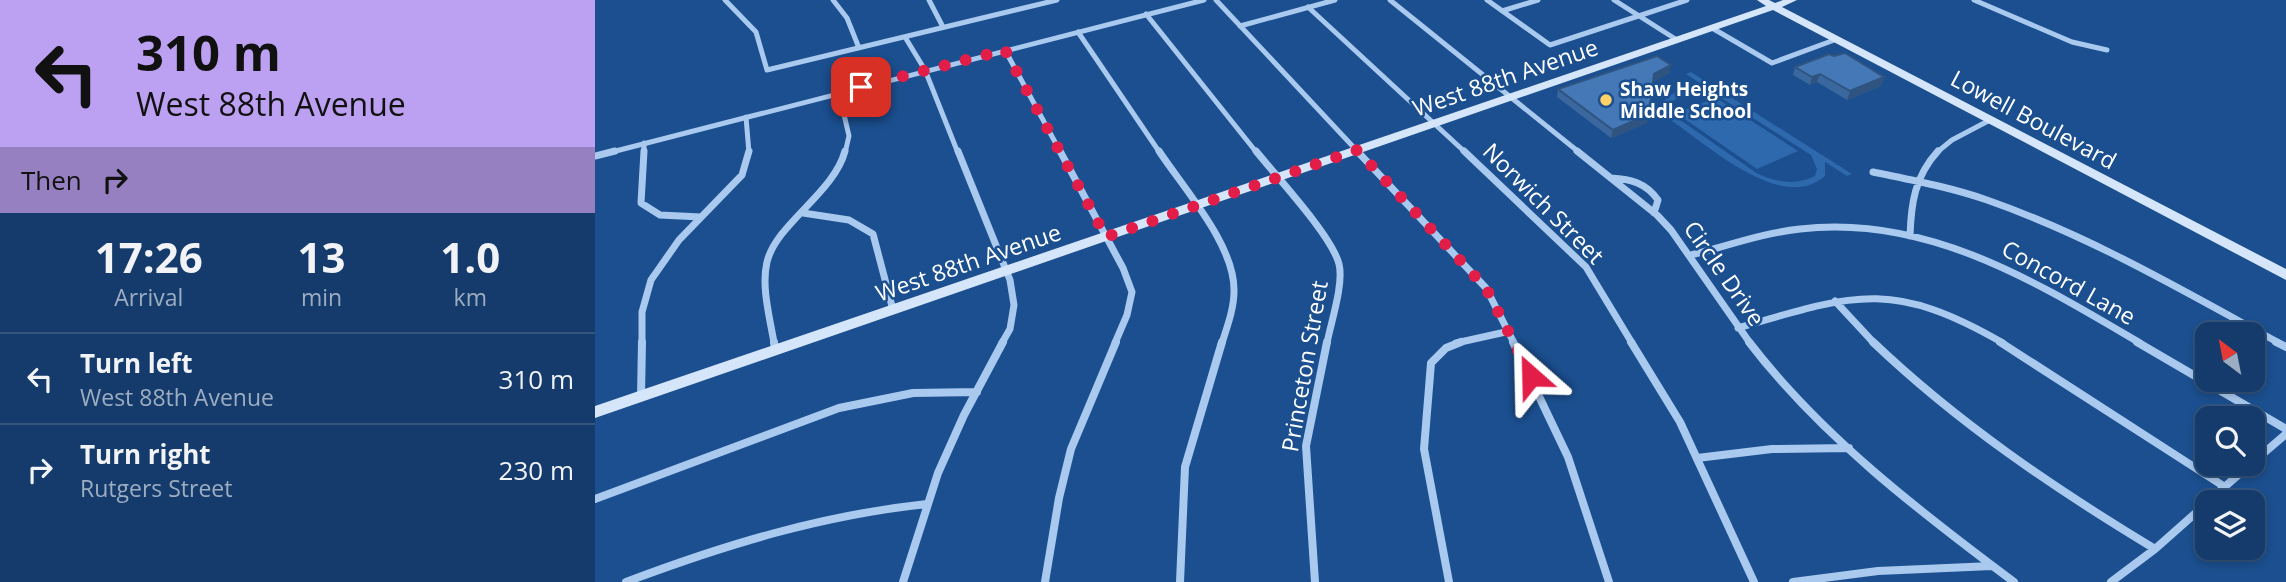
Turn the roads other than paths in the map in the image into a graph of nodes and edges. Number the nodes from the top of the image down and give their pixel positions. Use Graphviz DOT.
graph roads {
  1 [pos="725,0"];
  2 [pos="833,0"];
  3 [pos="929,0"];
  4 [pos="1026,0"];
  5 [pos="1058,0"];
  6 [pos="1204,0"];
  7 [pos="1216,0"];
  8 [pos="1335,0"];
  9 [pos="1390,0"];
  10 [pos="1487,0"];
  11 [pos="1538,0"];
  12 [pos="1614,0"];
  13 [pos="1687,0"];
  14 [pos="1762,0"];
  15 [pos="1792,0"];
  16 [pos="1974,0"];
  17 [pos="1030,6"];
  18 [pos="1774,6"];
  19 [pos="1308,7"];
  20 [pos="1502,11"];
  21 [pos="1146,14"];
  22 [pos="1639,16"];
  23 [pos="1240,26"];
  24 [pos="943,27"];
  25 [pos="1712,28"];
  26 [pos="1078,32"];
  27 [pos="905,37"];
  28 [pos="1836,39"];
  29 [pos="1677,40"];
  30 [pos="859,48"];
  31 [pos="1005,50"];
  32 [pos="2107,50"];
  33 [pos="925,70"];
  34 [pos="839,93"];
  35 [pos="1510,97"];
  36 [pos="746,117"];
  37 [pos="1990,120"];
  38 [pos="1434,124"];
  39 [pos="644,143"];
  40 [pos="1357,150"];
  41 [pos="595,156"];
  42 [pos="1873,172"];
  43 [pos="1278,177"];
  44 [pos="1612,178"];
  45 [pos="1917,180"];
  46 [pos="1195,206"];
  47 [pos="803,213"];
  48 [pos="1654,213"];
  49 [pos="701,217"];
  50 [pos="1910,236"];
  51 [pos="1106,237"];
  52 [pos="1691,255"];
  53 [pos="1004,271"];
  54 [pos="2286,275"];
  55 [pos="1835,301"];
  56 [pos="893,310"];
  57 [pos="1738,328"];
  58 [pos="1510,331"];
  59 [pos="2286,347"];
  60 [pos="775,350"];
  61 [pos="977,392"];
  62 [pos="641,396"];
  63 [pos="595,412"];
  64 [pos="2286,431"];
  65 [pos="1849,448"];
  66 [pos="2265,451"];
  67 [pos="1697,458"];
  68 [pos="2237,476"];
  69 [pos="2225,487"];
  70 [pos="2222,490"];
  71 [pos="595,499"];
  72 [pos="927,504"];
  73 [pos="2195,514"];
  74 [pos="2155,549"];
  75 [pos="1993,566"];
  76 [pos="626,582"];
  77 [pos="903,582"];
  78 [pos="1045,582"];
  79 [pos="1180,582"];
  80 [pos="1315,582"];
  81 [pos="1449,582"];
  82 [pos="1609,582"];
  83 [pos="1754,582"];
  84 [pos="1793,582"];
  85 [pos="2014,582"];
  86 [pos="2111,582"];
  1 -- 30 [label="street"];
  2 -- 30 [label="street"];
  3 -- 24 [label="street"];
  4 -- 17 [label="street"];
  5 -- 17 [label="street"];
  6 -- 21 [label="street"];
  7 -- 23 [label="street"];
  8 -- 19 [label="street"];
  9 -- 35 [label="street, Circle Drive"];
  10 -- 20 [label="street"];
  11 -- 20 [label="street"];
  12 -- 22 [label="street"];
  13 -- 22 [label="street"];
  14 -- 18 [label="street, Lowell Boulevard"];
  15 -- 18 [label="street, West 88th Avenue"];
  16 -- 32 [label="street"];
  17 -- 24 [label="street"];
  18 -- 25 [label="street, West 88th Avenue"];
  18 -- 28 [label="street, Lowell Boulevard"];
  19 -- 23 [label="street"];
  19 -- 38 [label="street, Norwich Street"];
  20 -- 22 [label="street"];
  21 -- 26 [label="street"];
  21 -- 43 [label="street, Princeton Street"];
  22 -- 29 [label="street"];
  23 -- 40 [label="street"];
  24 -- 27 [label="street"];
  25 -- 28 [label="street"];
  25 -- 29 [label="street, West 88th Avenue"];
  26 -- 31 [label="street"];
  26 -- 46 [label="street"];
  27 -- 30 [label="street"];
  27 -- 33 [label="street"];
  28 -- 37 [label="street, Lowell Boulevard"];
  29 -- 35 [label="street, West 88th Avenue"];
  31 -- 33 [label="street"];
  31 -- 51 [label="street"];
  33 -- 34 [label="street"];
  33 -- 53 [label="street"];
  34 -- 36 [label="street"];
  34 -- 47 [label="street"];
  35 -- 38 [label="street, West 88th Avenue"];
  35 -- 44 [label="street, Circle Drive"];
  36 -- 39 [label="street"];
  36 -- 49 [label="street"];
  37 -- 45 [label="street"];
  37 -- 54 [label="street, Lowell Boulevard"];
  38 -- 40 [label="street, West 88th Avenue"];
  38 -- 67 [label="street, Norwich Street"];
  39 -- 41 [label="street"];
  39 -- 49 [label="street"];
  40 -- 43 [label="street, West 88th Avenue"];
  40 -- 58 [label="street"];
  42 -- 45 [label="street"];
  43 -- 46 [label="street, West 88th Avenue"];
  43 -- 80 [label="street, Princeton Street"];
  44 -- 48 [label="street, Circle Drive"];
  44 -- 48 [label="street"];
  45 -- 50 [label="street"];
  45 -- 59 [label="street"];
  46 -- 51 [label="street, West 88th Avenue"];
  46 -- 79 [label="street"];
  47 -- 56 [label="street"];
  47 -- 60 [label="street"];
  48 -- 52 [label="street, Circle Drive"];
  49 -- 62 [label="street"];
  50 -- 52 [label="street, Concord Lane"];
  50 -- 64 [label="street, Concord Lane"];
  51 -- 53 [label="street, West 88th Avenue"];
  51 -- 78 [label="street"];
  52 -- 57 [label="street, Circle Drive"];
  53 -- 56 [label="street, West 88th Avenue"];
  53 -- 61 [label="street"];
  55 -- 57 [label="street"];
  55 -- 69 [label="street"];
  55 -- 74 [label="street"];
  56 -- 60 [label="street, West 88th Avenue"];
  57 -- 65 [label="street, Circle Drive"];
  58 -- 81 [label="street"];
  58 -- 82 [label="street"];
  60 -- 62 [label="street, West 88th Avenue"];
  61 -- 71 [label="street"];
  61 -- 72 [label="street"];
  62 -- 63 [label="street, West 88th Avenue"];
  64 -- 66 [label="street"];
  65 -- 67 [label="street"];
  65 -- 75 [label="street, Circle Drive"];
  67 -- 83 [label="street, Norwich Street"];
  68 -- 69 [label="street"];
  69 -- 70 [label="street"];
  72 -- 76 [label="street"];
  72 -- 77 [label="street"];
  73 -- 74 [label="street"];
  74 -- 86 [label="street"];
  75 -- 84 [label="street"];
  75 -- 85 [label="street, Circle Drive"];
}
